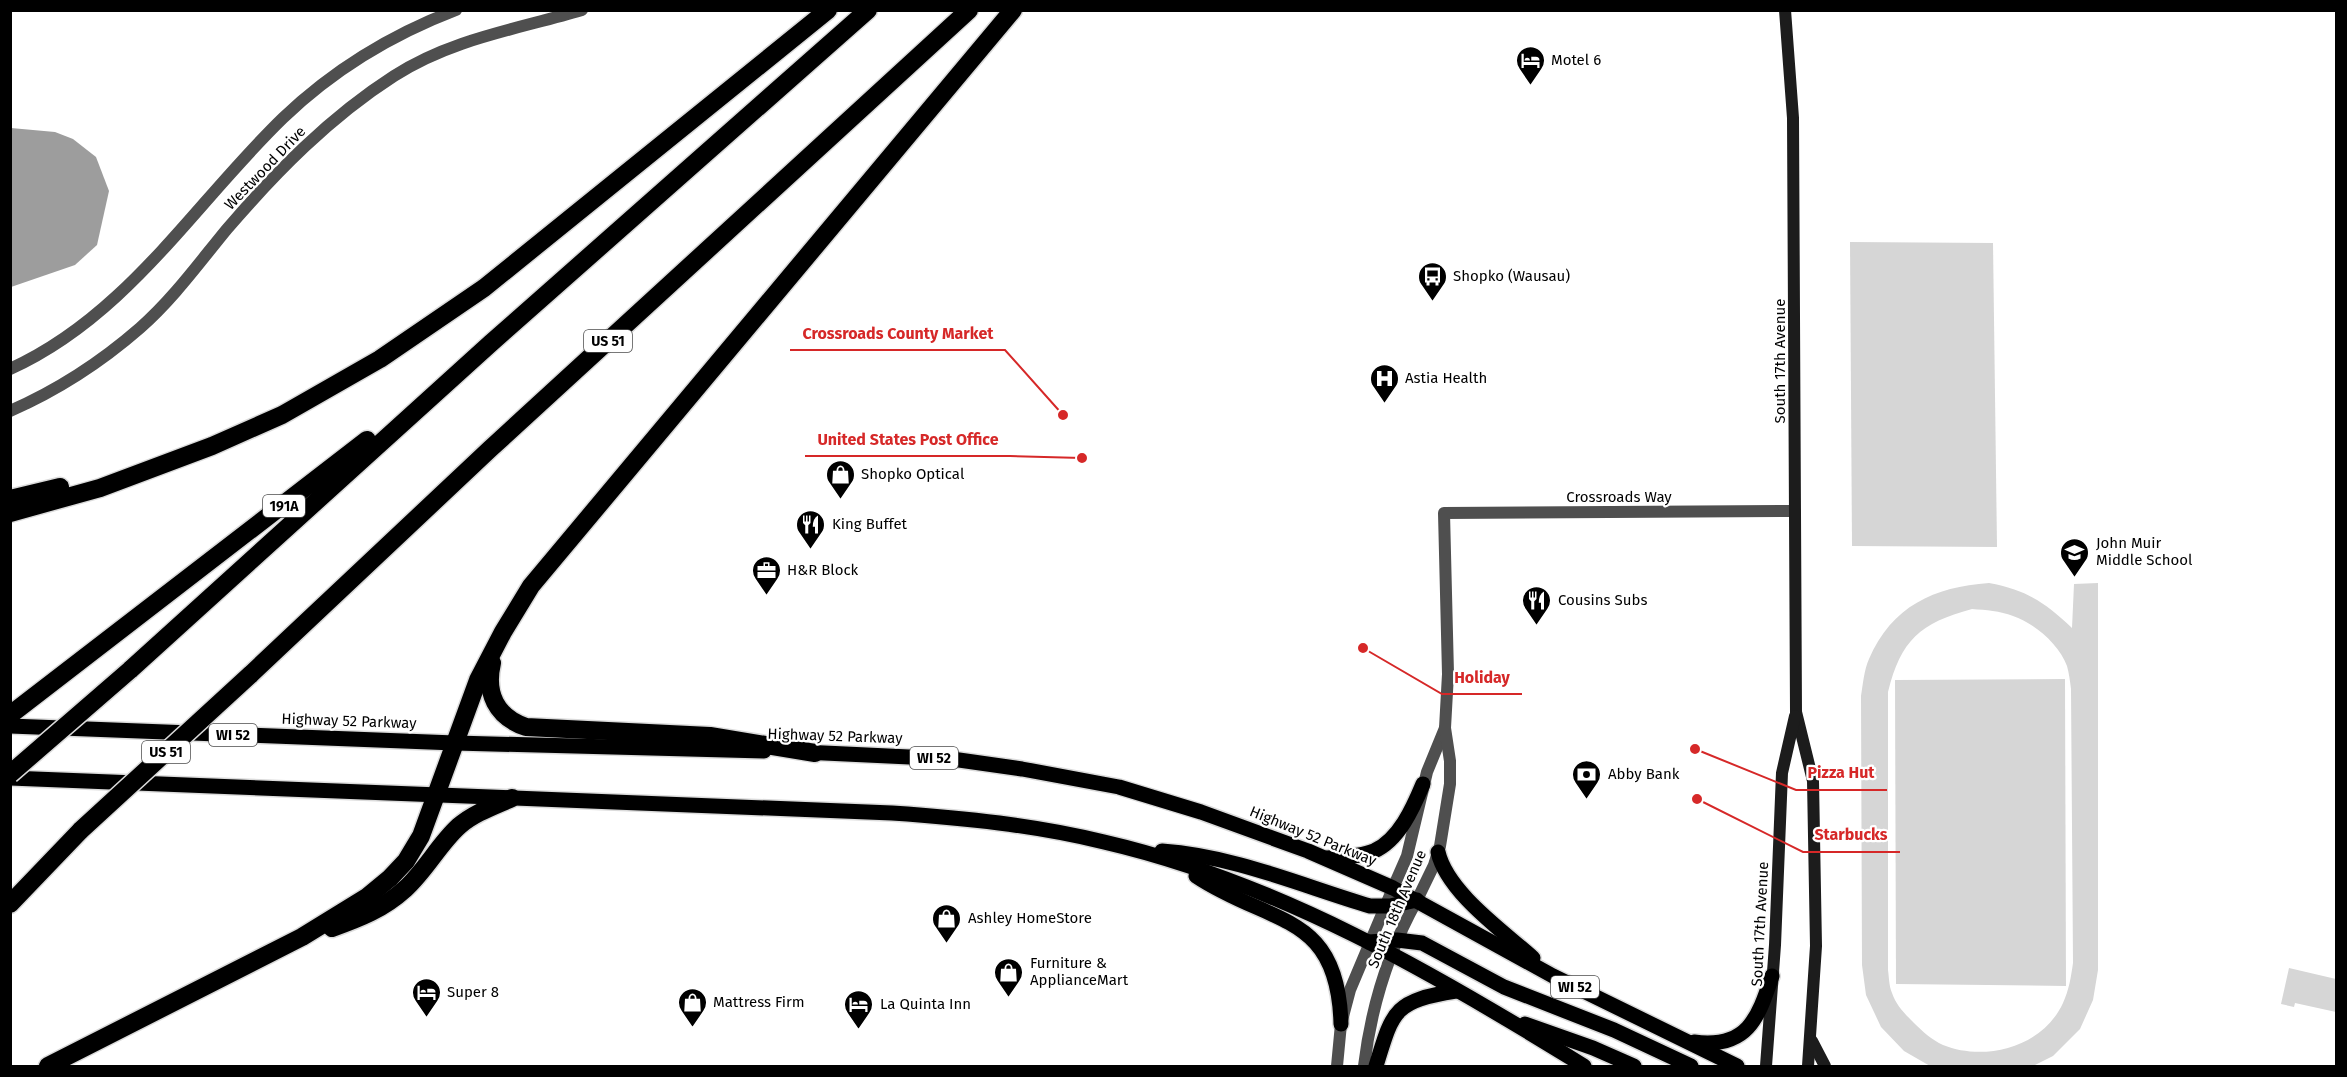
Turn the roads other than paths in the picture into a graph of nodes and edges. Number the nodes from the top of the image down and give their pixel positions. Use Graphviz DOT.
graph roads {
  1 [pos="456,10"];
  2 [pos="582,10"];
  3 [pos="828,10"];
  4 [pos="868,10"];
  5 [pos="969,10"];
  6 [pos="1013,10"];
  7 [pos="1785,10"];
  8 [pos="491,343"];
  9 [pos="10,369"];
  10 [pos="10,411"];
  11 [pos="150,469"];
  12 [pos="10,499"];
  13 [pos="1794,511"];
  14 [pos="10,513"];
  15 [pos="1444,513"];
  16 [pos="506,626"];
  17 [pos="1796,712"];
  18 [pos="10,715"];
  19 [pos="10,726"];
  20 [pos="1445,728"];
  21 [pos="455,743"];
  22 [pos="815,753"];
  23 [pos="10,776"];
  24 [pos="1424,784"];
  25 [pos="438,794"];
  26 [pos="512,798"];
  27 [pos="81,830"];
  28 [pos="1131,849"];
  29 [pos="1438,852"];
  30 [pos="1326,858"];
  31 [pos="1179,863"];
  32 [pos="1393,888"];
  33 [pos="10,889"];
  34 [pos="1417,900"];
  35 [pos="10,904"];
  36 [pos="1384,906"];
  37 [pos="302,937"];
  38 [pos="1369,942"];
  39 [pos="1394,947"];
  40 [pos="1553,976"];
  41 [pos="1772,976"];
  42 [pos="1456,991"];
  43 [pos="1505,1018"];
  44 [pos="1341,1024"];
  45 [pos="1810,1034"];
  46 [pos="1684,1041"];
  47 [pos="1560,1052"];
  48 [pos="48,1066"];
  49 [pos="1337,1066"];
  50 [pos="1364,1066"];
  51 [pos="1376,1066"];
  52 [pos="1576,1066"];
  53 [pos="1584,1066"];
  54 [pos="1634,1066"];
  55 [pos="1691,1066"];
  56 [pos="1737,1066"];
  57 [pos="1766,1066"];
  58 [pos="1808,1066"];
  59 [pos="1825,1066"];
  1 -- 9 [label="street, Westwood Drive"];
  2 -- 10 [label="street, Westwood Drive"];
  3 -- 11 [label="highway"];
  4 -- 8 [label="highway"];
  5 -- 27 [label="highway, US 51, bridge"];
  6 -- 16 [label="highway"];
  7 -- 13 [label="main road, South 17th Avenue"];
  8 -- 18 [label="highway, 191A"];
  8 -- 23 [label="highway, bridge"];
  11 -- 12 [label="highway"];
  11 -- 14 [label="highway"];
  13 -- 15 [label="street, Crossroads Way"];
  13 -- 17 [label="main road, South 17th Avenue"];
  15 -- 20 [label="street, South 18th Avenue"];
  16 -- 21 [label="highway"];
  16 -- 22 [label="highway"];
  17 -- 41 [label="main road, South 17th Avenue"];
  17 -- 45 [label="main road, South 17th Avenue"];
  19 -- 21 [label="main road, Highway 52 Parkway / WI 52"];
  20 -- 24 [label="street, South 18th Avenue"];
  20 -- 29 [label="street, South 18th Avenue"];
  21 -- 22 [label="main road, Highway 52 Parkway / WI 52"];
  21 -- 25 [label="highway"];
  22 -- 30 [label="main road, Highway 52 Parkway / WI 52"];
  23 -- 25 [label="main road"];
  24 -- 30 [label="main road"];
  24 -- 32 [label="street, South 18th Avenue"];
  25 -- 26 [label="main road"];
  25 -- 37 [label="highway"];
  26 -- 28 [label="main road"];
  26 -- 37 [label="highway"];
  27 -- 33 [label="highway, US 51"];
  27 -- 35 [label="highway"];
  28 -- 31 [label="main road"];
  28 -- 36 [label="main road"];
  29 -- 34 [label="street, South 18th Avenue"];
  29 -- 40 [label="main road"];
  30 -- 32 [label="main road, Highway 52 Parkway / WI 52"];
  31 -- 38 [label="main road"];
  31 -- 44 [label="main road"];
  32 -- 34 [label="main road, Highway 52 Parkway / WI 52"];
  32 -- 36 [label="street, South 18th Avenue"];
  34 -- 36 [label="main road"];
  34 -- 39 [label="street, South 18th Avenue"];
  34 -- 40 [label="main road, Highway 52 Parkway / WI 52"];
  36 -- 38 [label="street, South 18th Avenue"];
  37 -- 48 [label="highway"];
  38 -- 39 [label="main road"];
  38 -- 44 [label="street, South 18th Avenue"];
  39 -- 42 [label="main road"];
  39 -- 50 [label="street, South 18th Avenue"];
  39 -- 55 [label="main road"];
  40 -- 46 [label="main road, Highway 52 Parkway / WI 52"];
  41 -- 46 [label="main road"];
  41 -- 57 [label="main road, South 17th Avenue"];
  42 -- 43 [label="main road"];
  42 -- 51 [label="main road"];
  43 -- 47 [label="main road"];
  43 -- 54 [label="main road"];
  44 -- 49 [label="street, South 18th Avenue"];
  45 -- 58 [label="main road, South 17th Avenue"];
  45 -- 59 [label="main road"];
  46 -- 56 [label="main road, Highway 52 Parkway / WI 52"];
  47 -- 52 [label="main road"];
  47 -- 53 [label="main road"];
}
